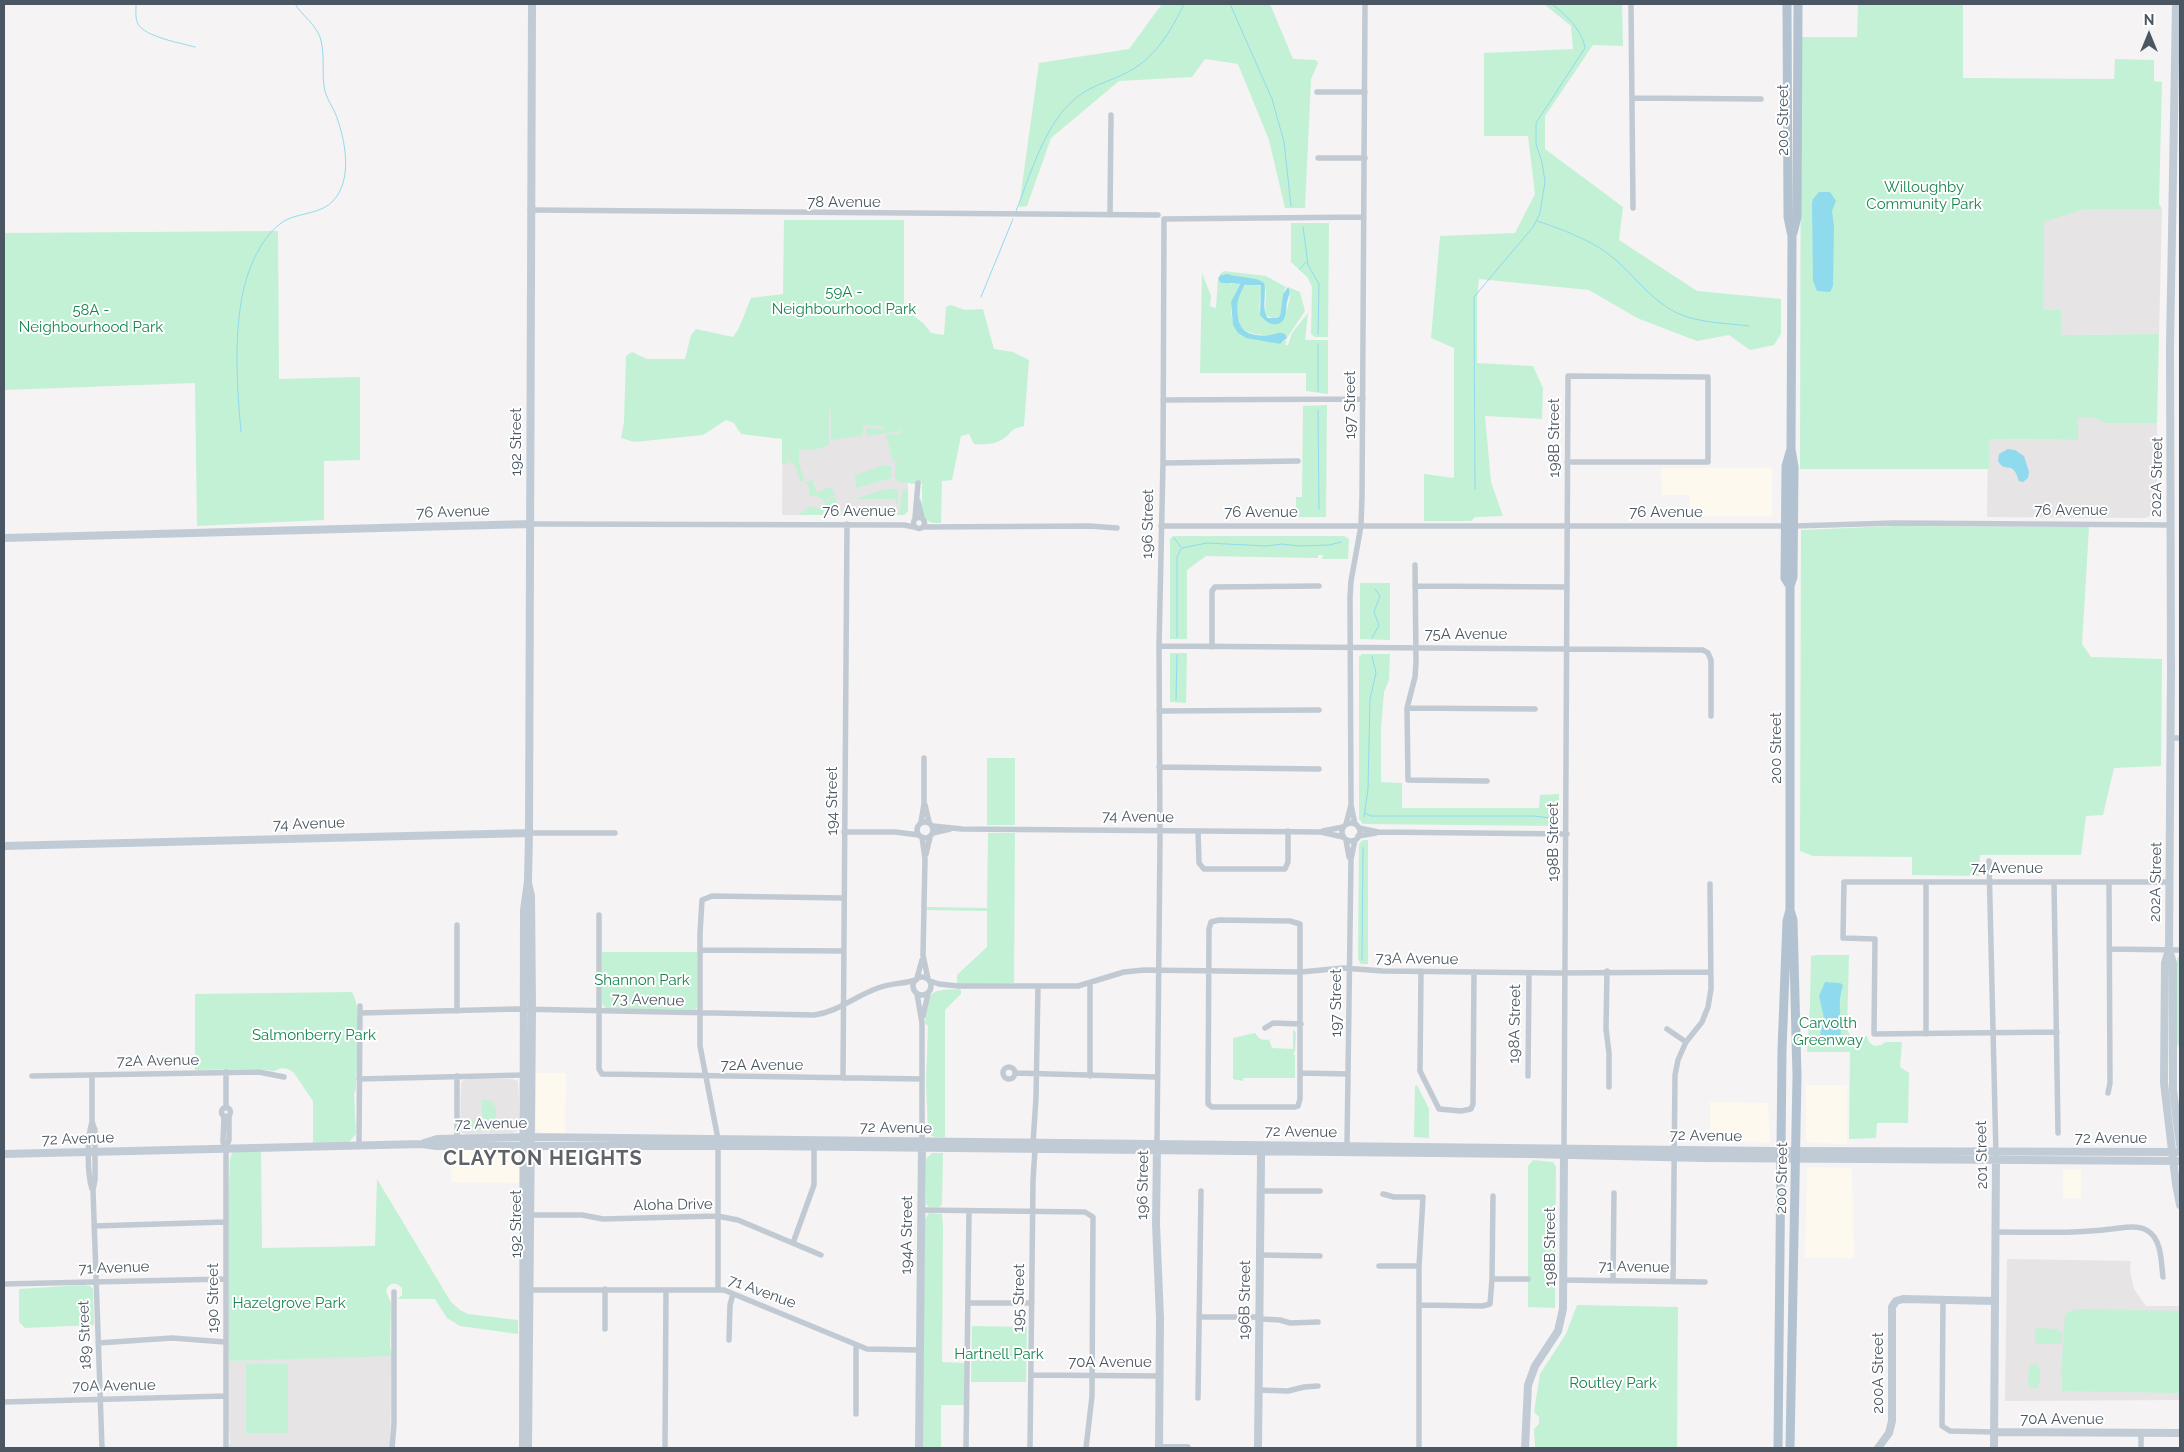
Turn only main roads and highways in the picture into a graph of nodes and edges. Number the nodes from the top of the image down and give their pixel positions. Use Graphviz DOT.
graph roads {
  1 [pos="532,4"];
  2 [pos="1787,4"];
  3 [pos="1798,4"];
  4 [pos="2176,4"];
  5 [pos="1792,236"];
  6 [pos="530,524"];
  7 [pos="4,538"];
  8 [pos="529,833"];
  9 [pos="4,846"];
  10 [pos="528,881"];
  11 [pos="1790,910"];
  12 [pos="2168,950"];
  13 [pos="2177,1052"];
  14 [pos="527,1141"];
  15 [pos="718,1143"];
  16 [pos="422,1144"];
  17 [pos="922,1145"];
  18 [pos="2180,1145"];
  19 [pos="1034,1146"];
  20 [pos="1312,1146"];
  21 [pos="1347,1146"];
  22 [pos="1157,1148"];
  23 [pos="1564,1152"];
  24 [pos="2176,1152"];
  25 [pos="1261,1153"];
  26 [pos="1306,1153"];
  27 [pos="4,1154"];
  28 [pos="1781,1155"];
  29 [pos="1796,1155"];
  30 [pos="1996,1156"];
  31 [pos="2177,1161"];
  32 [pos="2180,1204"];
  33 [pos="1995,1301"];
  34 [pos="1994,1432"];
  35 [pos="2180,1433"];
  36 [pos="1880,1446"];
  37 [pos="522,1448"];
  38 [pos="528,1448"];
  39 [pos="919,1448"];
  40 [pos="1159,1448"];
  41 [pos="1187,1448"];
  42 [pos="1258,1448"];
  43 [pos="1525,1448"];
  44 [pos="1778,1448"];
  45 [pos="1790,1448"];
  46 [pos="1994,1448"];
  1 -- 6 [label="main road, 192 Street"];
  2 -- 5 [label="main road, 200 Street"];
  3 -- 5 [label="main road, 200 Street"];
  4 -- 12 [label="main road, 202A Street"];
  5 -- 11 [label="main road, 200 Street"];
  6 -- 7 [label="main road, 76 Avenue"];
  6 -- 8 [label="main road, 192 Street"];
  8 -- 9 [label="main road, 74 Avenue"];
  8 -- 10 [label="main road, 192 Street"];
  10 -- 14 [label="main road, 192 Street"];
  10 -- 14 [label="main road, 192 Street"];
  11 -- 28 [label="main road, 200 Street"];
  11 -- 29 [label="main road, 200 Street"];
  12 -- 13 [label="main road, 202A Street"];
  12 -- 24 [label="main road, 202A Street"];
  13 -- 18 [label="main road, 202A Street"];
  14 -- 15 [label="main road, 72 Avenue"];
  14 -- 15 [label="main road, 72 Avenue"];
  14 -- 16 [label="main road, 72 Avenue"];
  14 -- 16 [label="main road, 72 Avenue"];
  14 -- 37 [label="main road, 192 Street"];
  14 -- 38 [label="main road, 192 Street"];
  15 -- 17 [label="main road, 72 Avenue"];
  15 -- 17 [label="main road, 72 Avenue"];
  16 -- 27 [label="main road, 72 Avenue"];
  17 -- 19 [label="main road, 72 Avenue"];
  17 -- 39 [label="main road, 194A Street"];
  19 -- 22 [label="main road, 72 Avenue"];
  19 -- 22 [label="main road, 72 Avenue"];
  20 -- 21 [label="main road, 72 Avenue"];
  20 -- 22 [label="main road, 72 Avenue"];
  20 -- 25 [label="main road"];
  21 -- 23 [label="main road, 72 Avenue"];
  21 -- 26 [label="main road"];
  22 -- 25 [label="main road, 72 Avenue"];
  22 -- 40 [label="main road, 196 Street"];
  23 -- 26 [label="main road, 72 Avenue"];
  23 -- 28 [label="main road, 72 Avenue"];
  23 -- 28 [label="main road, 72 Avenue"];
  23 -- 43 [label="main road, 198B Street"];
  24 -- 30 [label="main road, 72 Avenue"];
  24 -- 31 [label="main road, 202A Street"];
  25 -- 26 [label="main road, 72 Avenue"];
  25 -- 42 [label="main road, 196B Street"];
  28 -- 29 [label="main road, 72 Avenue"];
  28 -- 44 [label="main road, 200 Street"];
  29 -- 30 [label="main road, 72 Avenue"];
  29 -- 45 [label="main road, 200 Street"];
  30 -- 31 [label="main road, 72 Avenue"];
  30 -- 33 [label="main road, 201 Street"];
  31 -- 32 [label="main road, 202A Street"];
  33 -- 34 [label="main road, 201 Street"];
  33 -- 36 [label="main road, 200A Street"];
  34 -- 35 [label="main road, 70A Avenue"];
  34 -- 46 [label="main road, 201 Street"];
  40 -- 41 [label="main road"];
}
